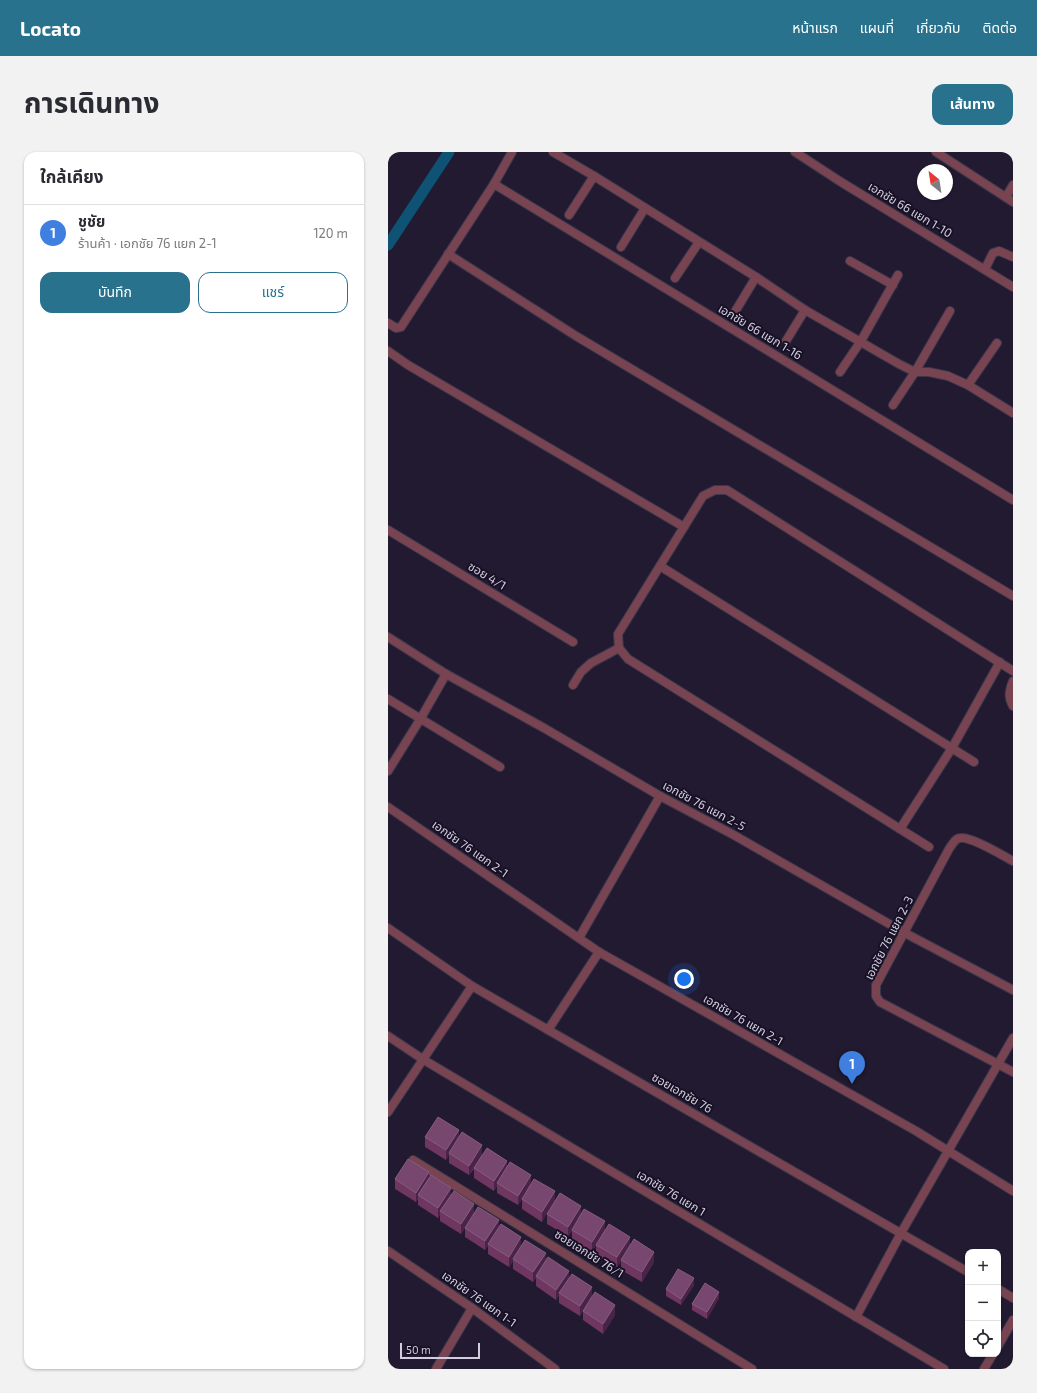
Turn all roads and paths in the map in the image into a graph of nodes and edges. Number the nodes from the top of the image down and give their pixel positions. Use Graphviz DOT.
graph roads {
  1 [pos="512,152"];
  2 [pos="552,152"];
  3 [pos="795,152"];
  4 [pos="936,152"];
  5 [pos="948,155"];
  6 [pos="594,176"];
  7 [pos="494,184"];
  8 [pos="1013,185"];
  9 [pos="1010,199"];
  10 [pos="645,208"];
  11 [pos="569,216"];
  12 [pos="699,242"];
  13 [pos="621,247"];
  14 [pos="448,254"];
  15 [pos="1013,258"];
  16 [pos="850,260"];
  17 [pos="985,269"];
  18 [pos="898,276"];
  19 [pos="756,277"];
  20 [pos="675,278"];
  21 [pos="893,285"];
  22 [pos="1013,287"];
  23 [pos="805,310"];
  24 [pos="950,311"];
  25 [pos="733,315"];
  26 [pos="388,323"];
  27 [pos="786,341"];
  28 [pos="861,341"];
  29 [pos="997,343"];
  30 [pos="388,351"];
  31 [pos="840,372"];
  32 [pos="915,372"];
  33 [pos="968,385"];
  34 [pos="893,405"];
  35 [pos="1013,413"];
  36 [pos="1013,500"];
  37 [pos="684,527"];
  38 [pos="388,530"];
  39 [pos="660,566"];
  40 [pos="1013,596"];
  41 [pos="388,637"];
  42 [pos="573,642"];
  43 [pos="619,648"];
  44 [pos="1000,662"];
  45 [pos="1013,671"];
  46 [pos="446,674"];
  47 [pos="1013,681"];
  48 [pos="573,685"];
  49 [pos="388,698"];
  50 [pos="1013,706"];
  51 [pos="421,718"];
  52 [pos="952,748"];
  53 [pos="974,762"];
  54 [pos="500,768"];
  55 [pos="388,771"];
  56 [pos="660,796"];
  57 [pos="388,807"];
  58 [pos="900,829"];
  59 [pos="929,847"];
  60 [pos="1013,861"];
  61 [pos="389,932"];
  62 [pos="905,933"];
  63 [pos="579,938"];
  64 [pos="598,952"];
  65 [pos="472,986"];
  66 [pos="1013,990"];
  67 [pos="548,1030"];
  68 [pos="388,1036"];
  69 [pos="1013,1038"];
  70 [pos="424,1060"];
  71 [pos="998,1064"];
  72 [pos="1013,1072"];
  73 [pos="388,1112"];
  74 [pos="949,1151"];
  75 [pos="413,1160"];
  76 [pos="1013,1191"];
  77 [pos="901,1233"];
  78 [pos="388,1251"];
  79 [pos="965,1270"];
  80 [pos="1001,1291"];
  81 [pos="1013,1298"];
  82 [pos="472,1308"];
  83 [pos="856,1317"];
  84 [pos="1013,1320"];
  85 [pos="1001,1341"];
  86 [pos="991,1357"];
  87 [pos="436,1369"];
  88 [pos="555,1369"];
  89 [pos="752,1369"];
  90 [pos="944,1369"];
  91 [pos="984,1369"];
  1 -- 7 [label="street"];
  2 -- 6 [label="street"];
  3 -- 17 [label="street, เอกชัย 66 แยก 1-10"];
  4 -- 5 [label="street"];
  5 -- 9 [label="street"];
  6 -- 10 [label="street"];
  6 -- 11 [label="street"];
  7 -- 14 [label="street"];
  7 -- 36 [label="street, เอกชัย 66 แยก 1-16"];
  8 -- 9 [label="street"];
  10 -- 12 [label="street"];
  10 -- 13 [label="street"];
  12 -- 19 [label="street"];
  12 -- 20 [label="street"];
  14 -- 26 [label="street"];
  14 -- 40 [label="street"];
  15 -- 17 [label="street"];
  16 -- 21 [label="street"];
  17 -- 22 [label="street, เอกชัย 66 แยก 1-10"];
  18 -- 21 [label="street"];
  19 -- 23 [label="street"];
  19 -- 25 [label="street"];
  21 -- 28 [label="street"];
  23 -- 27 [label="street"];
  23 -- 28 [label="street"];
  24 -- 32 [label="street"];
  28 -- 31 [label="street"];
  28 -- 32 [label="street"];
  29 -- 33 [label="street"];
  30 -- 37 [label="street"];
  32 -- 33 [label="street"];
  32 -- 34 [label="street"];
  33 -- 35 [label="street"];
  37 -- 39 [label="street"];
  37 -- 44 [label="street"];
  38 -- 42 [label="street, ซอย 4/1"];
  39 -- 43 [label="street"];
  39 -- 52 [label="street"];
  41 -- 46 [label="street, เอกชัย 76 แยก 2-5"];
  43 -- 48 [label="street"];
  43 -- 58 [label="street"];
  44 -- 45 [label="street"];
  44 -- 52 [label="street"];
  46 -- 51 [label="street"];
  46 -- 56 [label="street, เอกชัย 76 แยก 2-5"];
  47 -- 50 [label="street"];
  49 -- 51 [label="street"];
  51 -- 54 [label="street"];
  51 -- 55 [label="street"];
  52 -- 53 [label="street"];
  52 -- 58 [label="street"];
  56 -- 62 [label="street, เอกชัย 76 แยก 2-5"];
  56 -- 63 [label="street"];
  57 -- 63 [label="street, เอกชัย 76 แยก 2-1"];
  58 -- 59 [label="street"];
  60 -- 62 [label="street, เอกชัย 76 แยก 2-3"];
  61 -- 65 [label="street, ซอยเอกชัย 76"];
  62 -- 66 [label="street, เอกชัย 76 แยก 2-5"];
  62 -- 71 [label="street, เอกชัย 76 แยก 2-3"];
  63 -- 64 [label="street, เอกชัย 76 แยก 2-1"];
  64 -- 67 [label="street"];
  64 -- 74 [label="street, เอกชัย 76 แยก 2-1"];
  65 -- 67 [label="street, ซอยเอกชัย 76"];
  65 -- 70 [label="street"];
  67 -- 77 [label="street, ซอยเอกชัย 76"];
  68 -- 70 [label="street, เอกชัย 76 แยก 1"];
  69 -- 71 [label="street"];
  70 -- 73 [label="street"];
  70 -- 83 [label="street, เอกชัย 76 แยก 1"];
  71 -- 72 [label="street, เอกชัย 76 แยก 2-3"];
  71 -- 74 [label="street"];
  74 -- 76 [label="street, เอกชัย 76 แยก 2-1"];
  74 -- 77 [label="street"];
  75 -- 89 [label="street, ซอยเอกชัย 76/1"];
  77 -- 79 [label="street, ซอยเอกชัย 76"];
  77 -- 83 [label="street"];
  78 -- 82 [label="street, เอกชัย 76 แยก 1-1"];
  80 -- 81 [label="street"];
  82 -- 87 [label="street"];
  82 -- 88 [label="street, เอกชัย 76 แยก 1-1"];
  83 -- 90 [label="street, เอกชัย 76 แยก 1"];
  84 -- 85 [label="street"];
  86 -- 91 [label="street"];
}
